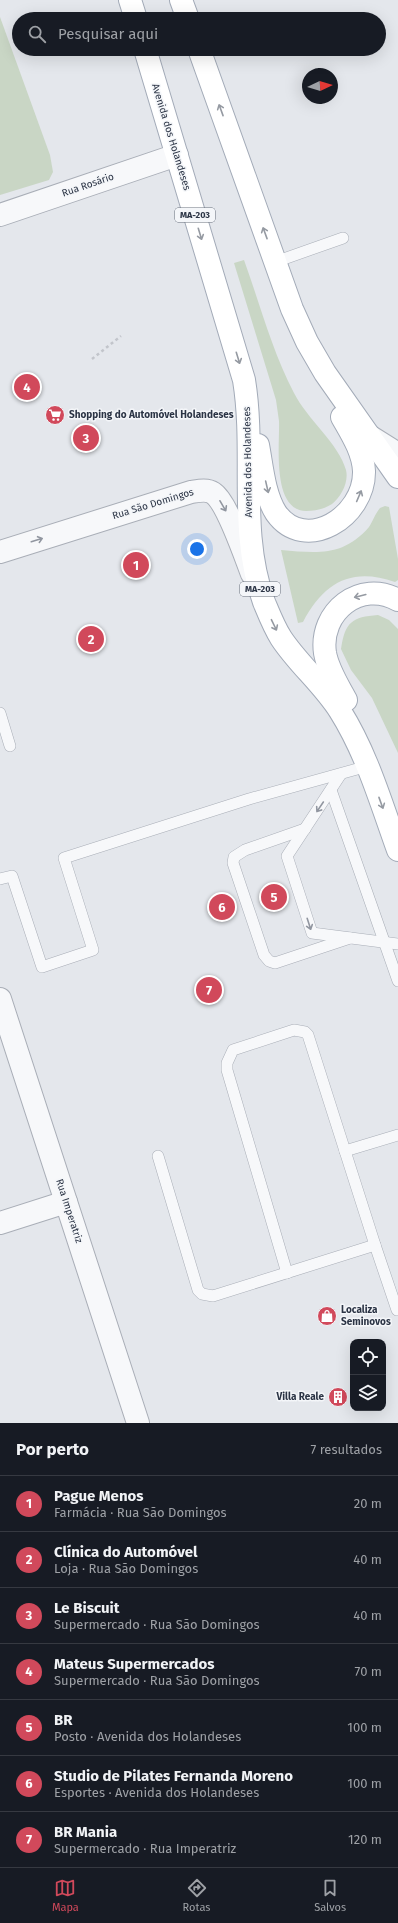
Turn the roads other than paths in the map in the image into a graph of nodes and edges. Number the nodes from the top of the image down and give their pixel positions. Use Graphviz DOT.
graph roads {
  1 [pos="130,0"];
  2 [pos="181,0"];
  3 [pos="134,12"];
  4 [pos="185,12"];
  5 [pos="147,56"];
  6 [pos="201,56"];
  7 [pos="177,154"];
  8 [pos="0,215"];
  9 [pos="343,238"];
  10 [pos="275,262"];
  11 [pos="292,309"];
  12 [pos="244,380"];
  13 [pos="371,437"];
  14 [pos="398,454"];
  15 [pos="398,477"];
  16 [pos="0,552"];
  17 [pos="398,600"];
  18 [pos="264,602"];
  19 [pos="0,713"];
  20 [pos="10,746"];
  21 [pos="368,766"];
  22 [pos="341,774"];
  23 [pos="331,790"];
  24 [pos="305,829"];
  25 [pos="398,850"];
  26 [pos="0,879"];
  27 [pos="350,938"];
  28 [pos="385,943"];
  29 [pos="398,944"];
  30 [pos="398,981"];
  31 [pos="0,999"];
  32 [pos="397,1137"];
  33 [pos="345,1151"];
  34 [pos="158,1156"];
  35 [pos="66,1202"];
  36 [pos="0,1223"];
  37 [pos="375,1245"];
  38 [pos="287,1273"];
  39 [pos="397,1310"];
  40 [pos="138,1423"];
  1 -- 3 [label="main road"];
  2 -- 4 [label="main road"];
  5 -- 7 [label="main road, Avenida dos Holandeses / MA-203"];
  10 -- 6 [label="main road, one-way"];
  7 -- 8 [label="street, Rua Rosário"];
  7 -- 12 [label="main road, Avenida dos Holandeses / MA-203, one-way"];
  9 -- 10 [label="lane"];
  10 -- 11 [label="main road"];
  12 -- 11 [label="main road, one-way"];
  11 -- 13 [label="main road"];
  12 -- 18 [label="main road, Avenida dos Holandeses / MA-203"];
  13 -- 14 [label="street"];
  13 -- 15 [label="main road"];
  16 -- 18 [label="street, Rua São Domingos, one-way"];
  17 -- 21 [label="main road, one-way"];
  18 -- 21 [label="main road, Avenida dos Holandeses / MA-203, one-way"];
  19 -- 20 [label="lane"];
  21 -- 22 [label="lane"];
  21 -- 25 [label="main road, Avenida dos Holandeses / MA-203, one-way"];
  22 -- 23 [label="lane"];
  22 -- 26 [label="lane"];
  23 -- 24 [label="lane, one-way"];
  23 -- 28 [label="lane"];
  24 -- 27 [label="lane, one-way"];
  24 -- 27 [label="lane"];
  27 -- 28 [label="lane"];
  28 -- 29 [label="lane"];
  28 -- 30 [label="lane"];
  31 -- 35 [label="street, Rua Imperatriz"];
  32 -- 33 [label="lane"];
  33 -- 37 [label="lane"];
  33 -- 38 [label="lane"];
  34 -- 38 [label="lane"];
  35 -- 36 [label="street"];
  35 -- 40 [label="street, Rua Imperatriz"];
  37 -- 38 [label="lane"];
  37 -- 39 [label="lane"];
}
